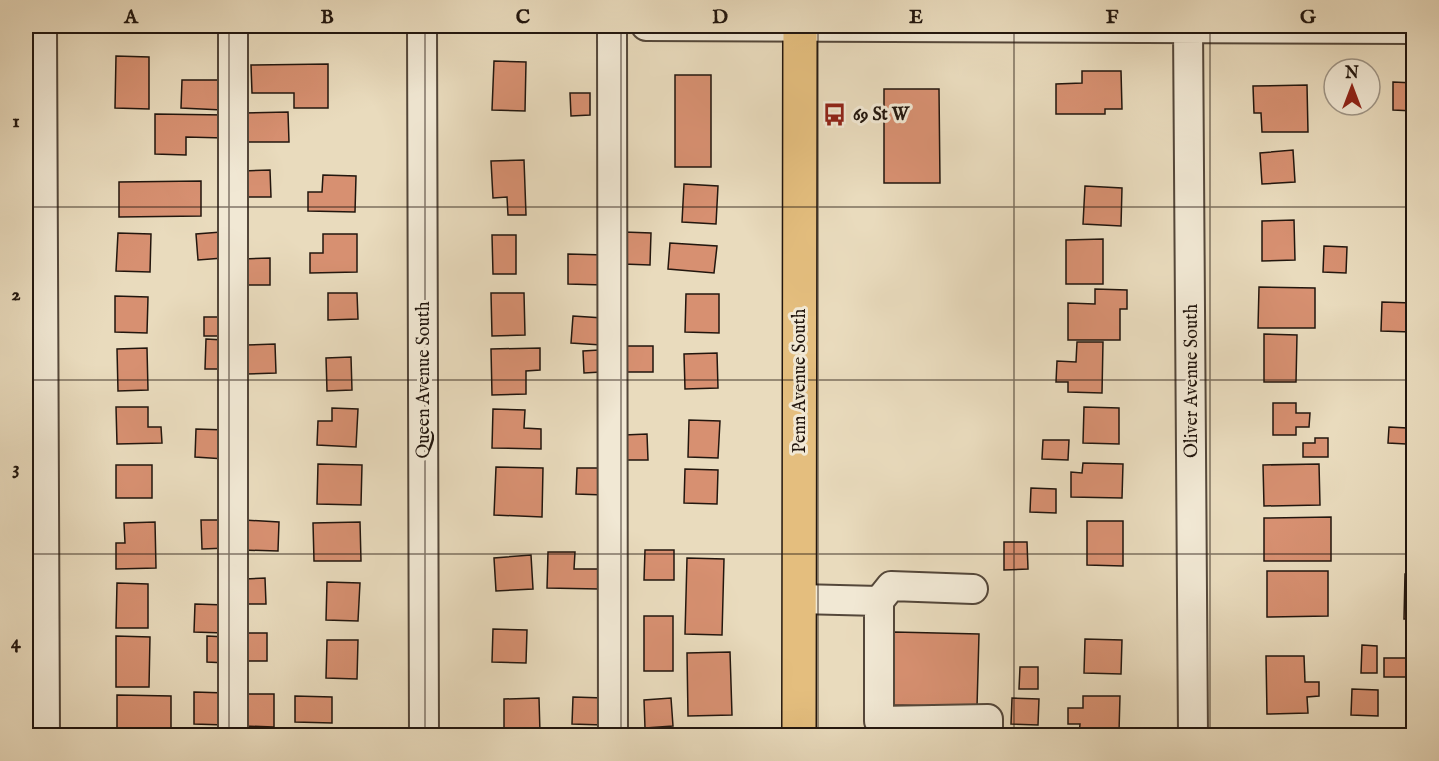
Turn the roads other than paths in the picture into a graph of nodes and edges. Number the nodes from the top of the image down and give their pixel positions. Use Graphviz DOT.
graph roads {
  1 [pos="42,26"];
  2 [pos="233,26"];
  3 [pos="422,26"];
  4 [pos="612,26"];
  5 [pos="646,26"];
  6 [pos="800,26"];
  7 [pos="950,26"];
  8 [pos="1188,27"];
  9 [pos="1413,29"];
  10 [pos="973,589"];
  11 [pos="799,599"];
  12 [pos="879,601"];
  13 [pos="45,735"];
  14 [pos="233,735"];
  15 [pos="424,735"];
  16 [pos="613,735"];
  17 [pos="799,735"];
  18 [pos="988,735"];
  19 [pos="1193,735"];
  1 -- 13 [label="street"];
  2 -- 14 [label="street"];
  3 -- 15 [label="street, Queen Avenue South"];
  4 -- 16 [label="street"];
  5 -- 6 [label="street"];
  6 -- 7 [label="street"];
  6 -- 11 [label="main road, Penn Avenue South"];
  7 -- 8 [label="street"];
  8 -- 9 [label="street"];
  8 -- 19 [label="street, Oliver Avenue South"];
  10 -- 12 [label="street"];
  11 -- 12 [label="street"];
  11 -- 17 [label="main road, Penn Avenue South"];
  12 -- 18 [label="street"];
}
